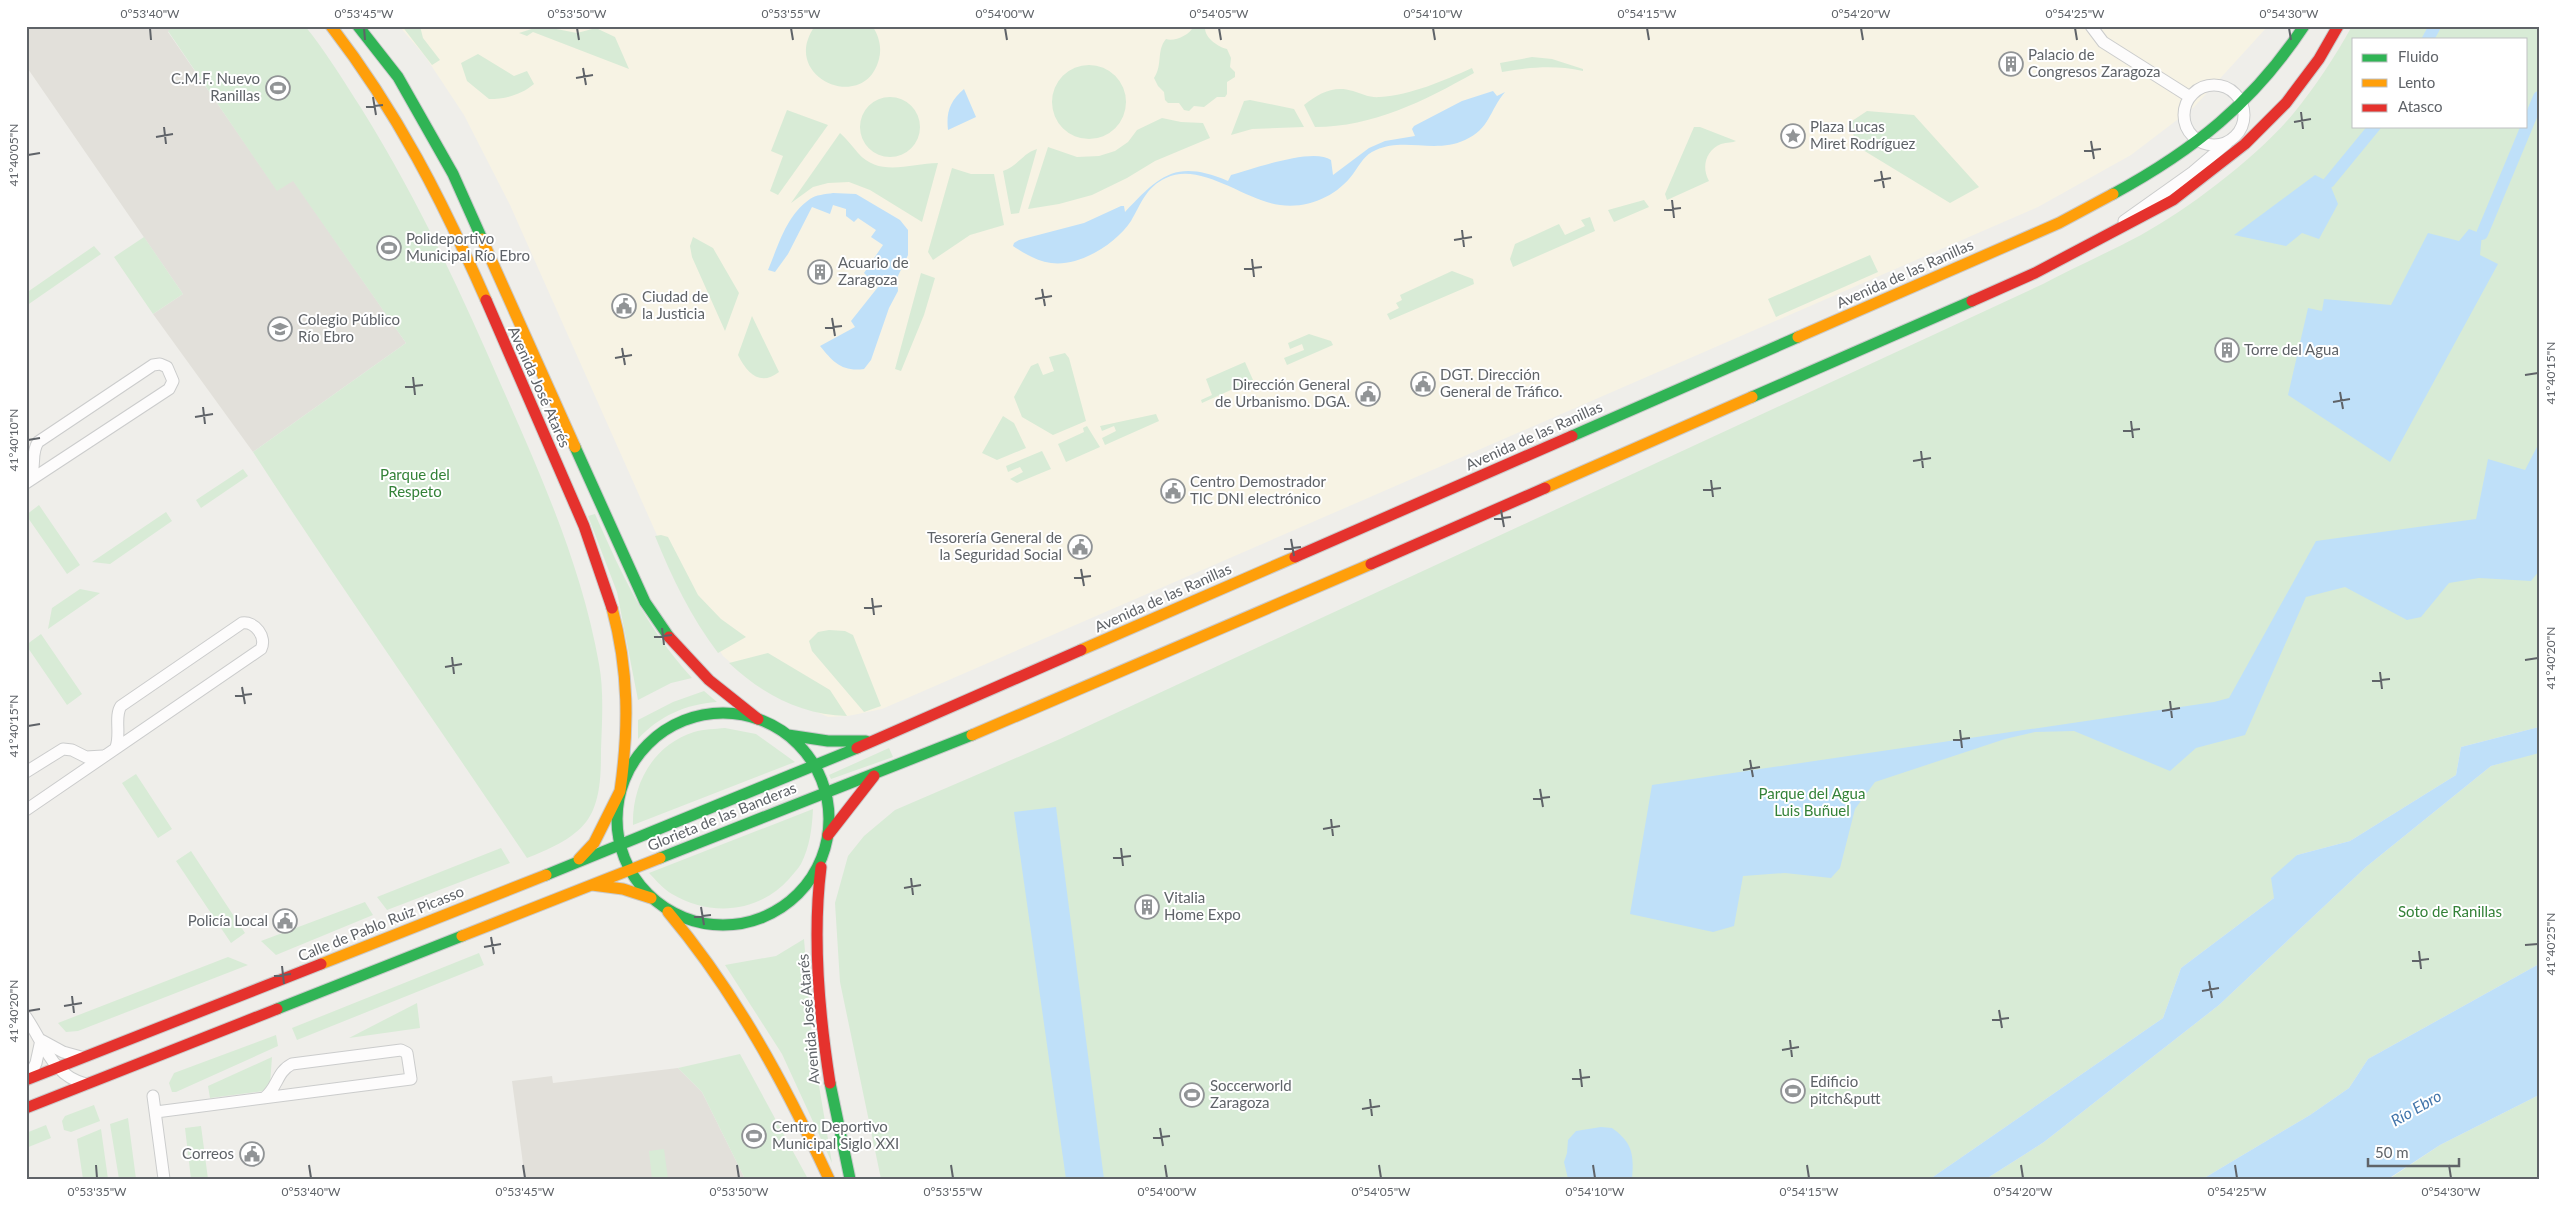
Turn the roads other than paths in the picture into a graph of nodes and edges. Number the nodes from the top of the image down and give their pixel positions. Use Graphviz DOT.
graph roads {
  1 [pos="331,26"];
  2 [pos="358,26"];
  3 [pos="2091,26"];
  4 [pos="2304,26"];
  5 [pos="2338,26"];
  6 [pos="2190,97"];
  7 [pos="2242,104"];
  8 [pos="2215,144"];
  9 [pos="2245,144"];
  10 [pos="2102,239"];
  11 [pos="33,456"];
  12 [pos="53,466"];
  13 [pos="26,483"];
  14 [pos="758,719"];
  15 [pos="120,724"];
  16 [pos="147,727"];
  17 [pos="788,735"];
  18 [pos="873,741"];
  19 [pos="116,747"];
  20 [pos="77,754"];
  21 [pos="103,756"];
  22 [pos="815,766"];
  23 [pos="26,772"];
  24 [pos="875,775"];
  25 [pos="71,779"];
  26 [pos="620,791"];
  27 [pos="826,792"];
  28 [pos="26,810"];
  29 [pos="828,836"];
  30 [pos="619,845"];
  31 [pos="823,856"];
  32 [pos="577,862"];
  33 [pos="629,870"];
  34 [pos="590,885"];
  35 [pos="651,898"];
  36 [pos="664,908"];
  37 [pos="26,1017"];
  38 [pos="42,1040"];
  39 [pos="81,1057"];
  40 [pos="56,1068"];
  41 [pos="284,1070"];
  42 [pos="27,1079"];
  43 [pos="86,1084"];
  44 [pos="297,1094"];
  45 [pos="153,1096"];
  46 [pos="264,1098"];
  47 [pos="26,1108"];
  48 [pos="156,1112"];
  49 [pos="164,1179"];
  50 [pos="829,1179"];
  51 [pos="850,1179"];
  1 -- 26 [label="main road, Avenida José Atarés"];
  2 -- 14 [label="main road, Avenida José Atarés"];
  3 -- 6 [label="street"];
  4 -- 7 [label="main road, Avenida de las Ranillas"];
  5 -- 9 [label="main road, Avenida de las Ranillas"];
  6 -- 7 [label="street"];
  6 -- 8 [label="street"];
  7 -- 8 [label="main road, Avenida de las Ranillas"];
  7 -- 8 [label="street, Avenida de las Ranillas"];
  8 -- 9 [label="street, Avenida de las Ranillas"];
  8 -- 10 [label="street, Avenida de las Ranillas"];
  8 -- 18 [label="main road, Avenida de las Ranillas"];
  9 -- 10 [label="main road, Avenida de las Ranillas"];
  10 -- 24 [label="main road, Avenida de las Ranillas"];
  11 -- 12 [label="street"];
  11 -- 12 [label="street"];
  11 -- 13 [label="street"];
  12 -- 13 [label="street"];
  14 -- 17 [label="main road"];
  14 -- 26 [label="main road"];
  15 -- 16 [label="street"];
  15 -- 16 [label="street"];
  15 -- 19 [label="street"];
  16 -- 19 [label="street"];
  17 -- 18 [label="main road, Avenida de las Ranillas"];
  17 -- 22 [label="main road"];
  18 -- 22 [label="main road, Avenida de las Ranillas"];
  19 -- 21 [label="street"];
  20 -- 21 [label="street"];
  20 -- 23 [label="street"];
  20 -- 25 [label="street"];
  21 -- 25 [label="street"];
  22 -- 27 [label="main road"];
  22 -- 30 [label="main road, Glorieta de las Banderas"];
  24 -- 27 [label="main road, Avenida de las Ranillas"];
  24 -- 29 [label="main road, Avenida de las Ranillas"];
  25 -- 28 [label="street"];
  26 -- 30 [label="main road"];
  26 -- 32 [label="main road, Calle de Pablo Ruiz Picasso"];
  27 -- 29 [label="main road"];
  27 -- 33 [label="main road, Glorieta de las Banderas"];
  29 -- 31 [label="main road"];
  30 -- 32 [label="main road, Calle de Pablo Ruiz Picasso"];
  30 -- 33 [label="main road"];
  31 -- 36 [label="main road"];
  31 -- 51 [label="main road, Avenida José Atarés"];
  32 -- 39 [label="main road, Calle de Pablo Ruiz Picasso"];
  33 -- 34 [label="main road"];
  33 -- 35 [label="main road"];
  34 -- 35 [label="main road"];
  34 -- 43 [label="main road"];
  35 -- 36 [label="main road"];
  36 -- 50 [label="main road, Avenida José Atarés"];
  37 -- 38 [label="street"];
  38 -- 39 [label="street"];
  38 -- 40 [label="street"];
  38 -- 42 [label="street, Calle de Pablo Ruiz Picasso"];
  39 -- 40 [label="main road, Calle de Pablo Ruiz Picasso"];
  40 -- 42 [label="main road, Calle de Pablo Ruiz Picasso"];
  40 -- 43 [label="street"];
  41 -- 44 [label="street"];
  41 -- 44 [label="street"];
  41 -- 46 [label="street"];
  43 -- 47 [label="main road"];
  44 -- 46 [label="street"];
  45 -- 48 [label="street"];
  46 -- 48 [label="street"];
  48 -- 49 [label="street"];
}
